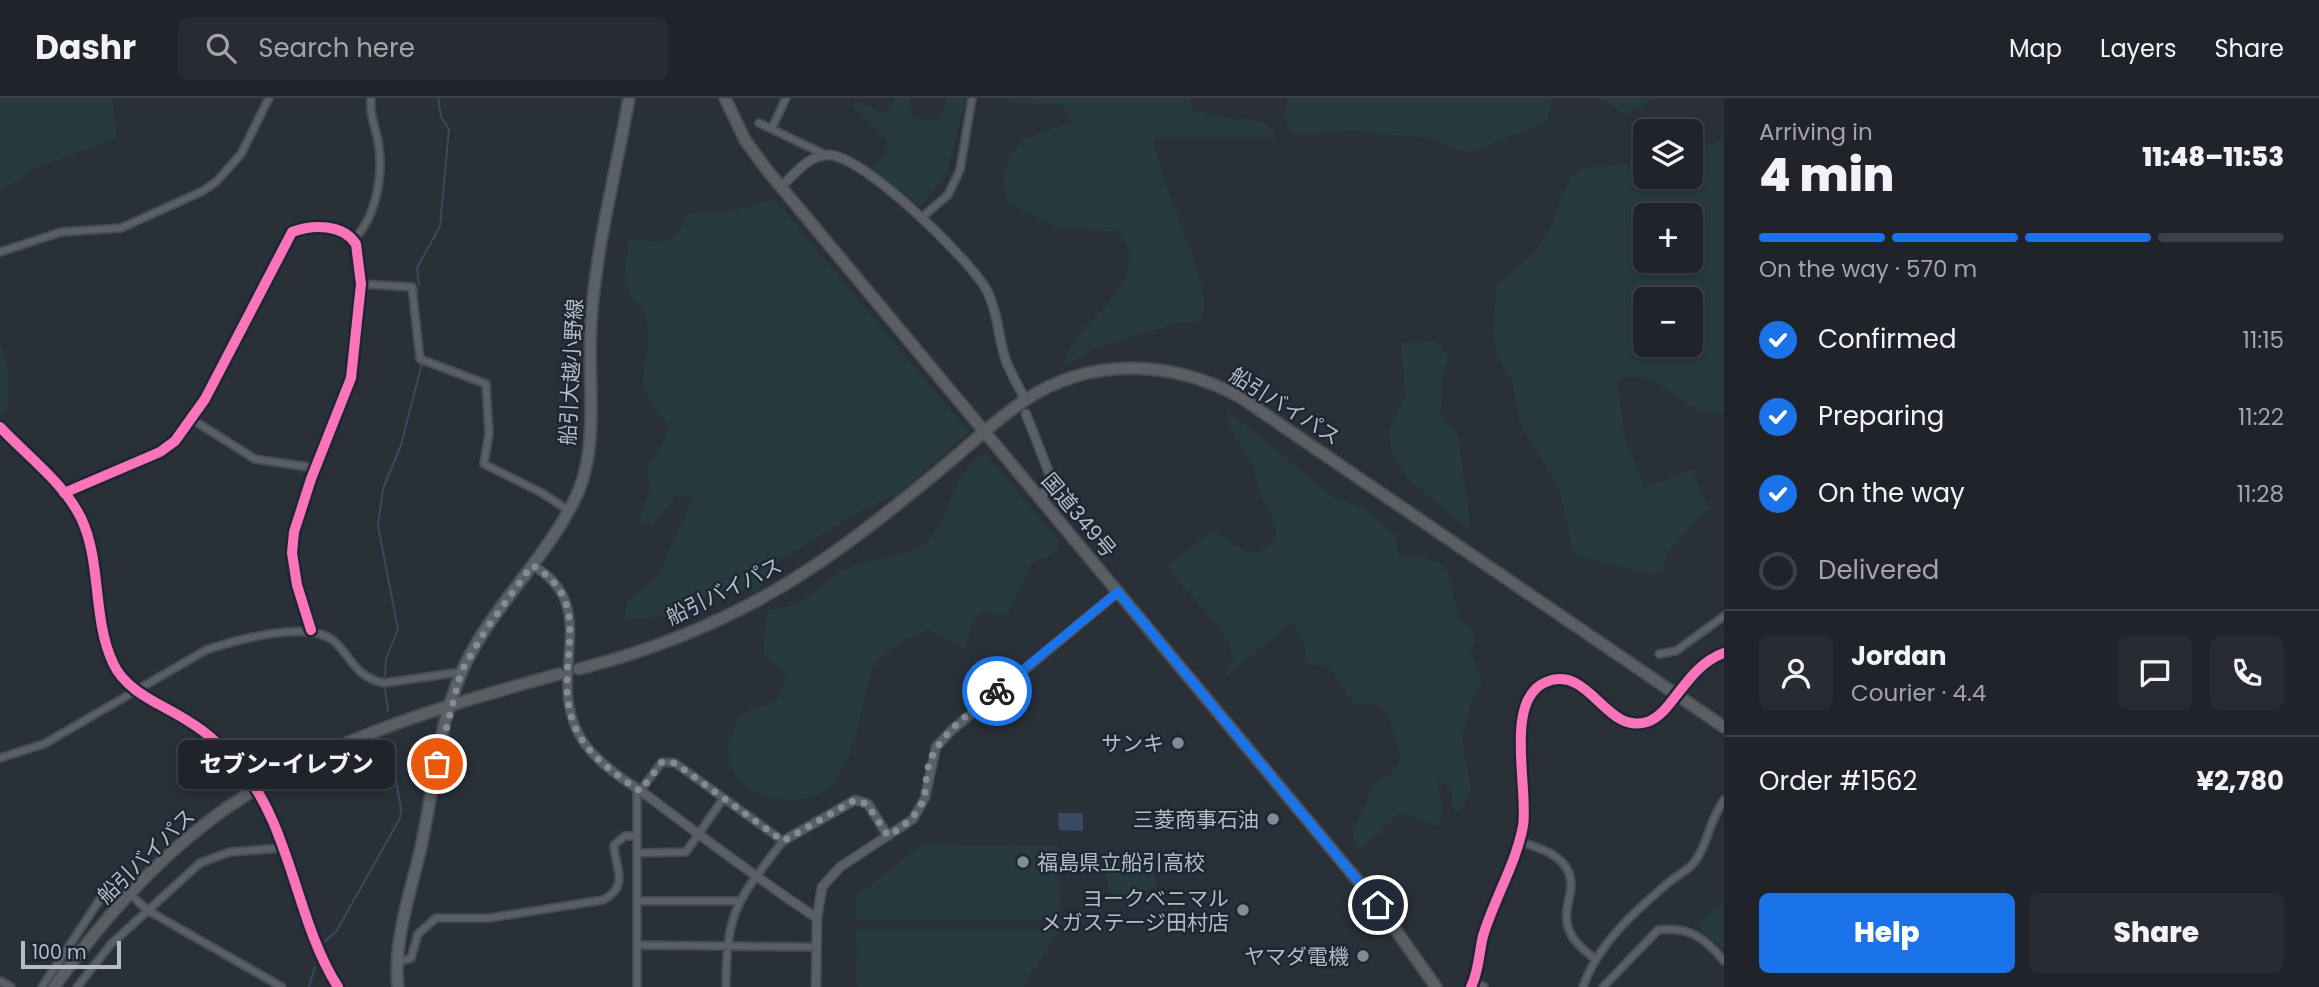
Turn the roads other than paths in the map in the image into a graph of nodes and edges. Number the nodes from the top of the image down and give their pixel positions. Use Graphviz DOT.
graph roads {
  1 [pos="269,98"];
  2 [pos="371,98"];
  3 [pos="629,98"];
  4 [pos="725,98"];
  5 [pos="786,98"];
  6 [pos="972,98"];
  7 [pos="759,123"];
  8 [pos="772,128"];
  9 [pos="826,155"];
  10 [pos="780,187"];
  11 [pos="922,218"];
  12 [pos="353,240"];
  13 [pos="0,252"];
  14 [pos="361,284"];
  15 [pos="1025,400"];
  16 [pos="1026,414"];
  17 [pos="193,420"];
  18 [pos="0,427"];
  19 [pos="985,432"];
  20 [pos="316,468"];
  21 [pos="64,493"];
  22 [pos="1039,498"];
  23 [pos="568,510"];
  24 [pos="532,565"];
  25 [pos="1118,592"];
  26 [pos="1724,616"];
  27 [pos="311,630"];
  28 [pos="1724,653"];
  29 [pos="1659,654"];
  30 [pos="579,669"];
  31 [pos="461,672"];
  32 [pos="559,674"];
  33 [pos="139,691"];
  34 [pos="1676,694"];
  35 [pos="452,704"];
  36 [pos="1724,727"];
  37 [pos="0,758"];
  38 [pos="256,789"];
  39 [pos="638,790"];
  40 [pos="723,799"];
  41 [pos="1724,800"];
  42 [pos="698,834"];
  43 [pos="637,836"];
  44 [pos="888,836"];
  45 [pos="783,841"];
  46 [pos="1518,841"];
  47 [pos="281,848"];
  48 [pos="638,852"];
  49 [pos="757,876"];
  50 [pos="130,894"];
  51 [pos="637,901"];
  52 [pos="739,901"];
  53 [pos="147,910"];
  54 [pos="817,918"];
  55 [pos="638,945"];
  56 [pos="726,945"];
  57 [pos="816,947"];
  58 [pos="1596,960"];
  59 [pos="1724,961"];
  60 [pos="398,962"];
  61 [pos="0,981"];
  62 [pos="1473,984"];
  63 [pos="11,987"];
  64 [pos="42,987"];
  65 [pos="54,987"];
  66 [pos="77,987"];
  67 [pos="282,987"];
  68 [pos="338,987"];
  69 [pos="398,987"];
  70 [pos="637,987"];
  71 [pos="726,987"];
  72 [pos="816,987"];
  73 [pos="1436,987"];
  74 [pos="1484,987"];
  75 [pos="1583,987"];
  76 [pos="1602,987"];
  1 -- 13 [label="street"];
  2 -- 12 [label="street"];
  3 -- 23 [label="main road, 船引大越小野線"];
  4 -- 10 [label="highway, 国道349号"];
  5 -- 8 [label="street"];
  6 -- 11 [label="street"];
  7 -- 8 [label="street"];
  8 -- 9 [label="street"];
  9 -- 10 [label="street"];
  9 -- 11 [label="street"];
  10 -- 19 [label="highway, 国道349号"];
  11 -- 15 [label="street"];
  12 -- 14 [label="street"];
  12 -- 17 [label="street"];
  14 -- 20 [label="street"];
  14 -- 23 [label="street"];
  15 -- 19 [label="highway, 船引バイパス"];
  15 -- 34 [label="highway, 船引バイパス"];
  16 -- 22 [label="street"];
  17 -- 20 [label="street"];
  17 -- 21 [label="street"];
  18 -- 21 [label="street"];
  19 -- 22 [label="highway, 国道349号"];
  19 -- 30 [label="highway, 船引バイパス"];
  20 -- 27 [label="street"];
  21 -- 33 [label="street"];
  22 -- 25 [label="highway, 国道349号"];
  23 -- 24 [label="main road, 船引大越小野線"];
  24 -- 31 [label="main road, 船引大越小野線"];
  24 -- 39 [label="street"];
  25 -- 44 [label="street"];
  25 -- 73 [label="highway, 国道349号"];
  26 -- 29 [label="street"];
  27 -- 31 [label="street"];
  27 -- 33 [label="street"];
  28 -- 34 [label="street"];
  31 -- 35 [label="main road, 船引大越小野線"];
  32 -- 35 [label="highway, 船引バイパス"];
  33 -- 37 [label="street"];
  33 -- 38 [label="street"];
  34 -- 36 [label="highway, 船引バイパス"];
  34 -- 46 [label="street"];
  35 -- 38 [label="highway, 船引バイパス"];
  35 -- 60 [label="main road, 船引大越小野線"];
  38 -- 47 [label="street"];
  38 -- 50 [label="highway, 船引バイパス"];
  39 -- 40 [label="street"];
  39 -- 42 [label="street"];
  39 -- 43 [label="street"];
  40 -- 42 [label="street"];
  40 -- 45 [label="street"];
  41 -- 58 [label="street"];
  42 -- 48 [label="street"];
  42 -- 49 [label="street"];
  43 -- 48 [label="street"];
  43 -- 60 [label="street"];
  44 -- 45 [label="street"];
  44 -- 54 [label="street"];
  45 -- 49 [label="street"];
  46 -- 58 [label="street"];
  46 -- 62 [label="street"];
  47 -- 53 [label="street"];
  47 -- 68 [label="street"];
  48 -- 51 [label="street"];
  49 -- 52 [label="street"];
  49 -- 54 [label="street"];
  50 -- 53 [label="street"];
  50 -- 64 [label="street"];
  50 -- 65 [label="highway, 船引バイパス"];
  51 -- 52 [label="street"];
  51 -- 55 [label="street"];
  52 -- 56 [label="street"];
  53 -- 66 [label="street"];
  53 -- 67 [label="street"];
  54 -- 57 [label="street"];
  55 -- 56 [label="street"];
  55 -- 70 [label="street"];
  56 -- 57 [label="street"];
  56 -- 71 [label="street"];
  57 -- 72 [label="street"];
  58 -- 75 [label="street"];
  59 -- 76 [label="street"];
  60 -- 69 [label="main road, 船引大越小野線"];
  61 -- 63 [label="street"];
  62 -- 74 [label="street"];
}
